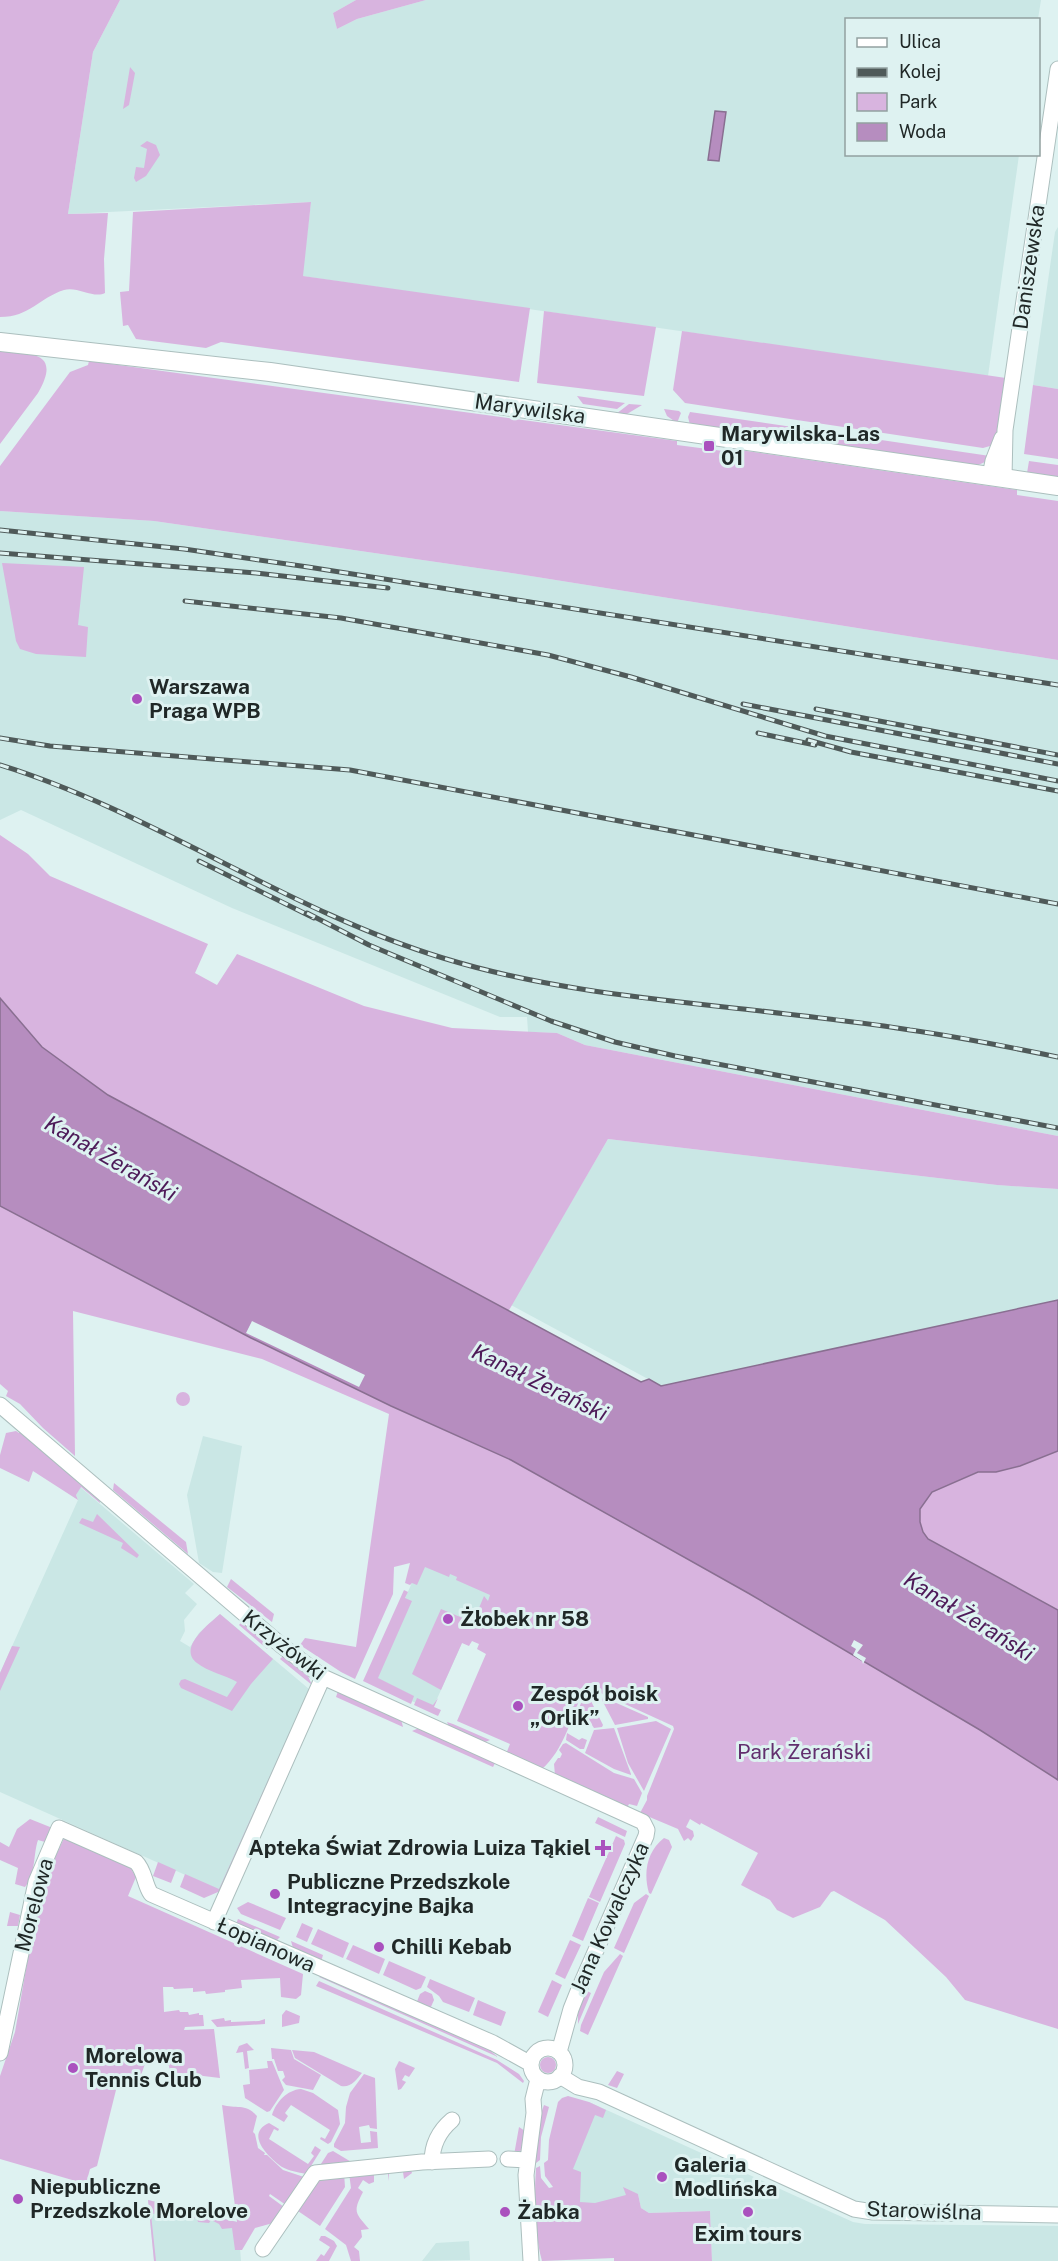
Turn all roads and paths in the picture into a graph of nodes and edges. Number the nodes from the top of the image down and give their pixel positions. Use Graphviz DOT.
graph roads {
  1 [pos="1058,69"];
  2 [pos="0,342"];
  3 [pos="997,477"];
  4 [pos="1058,486"];
  5 [pos="0,1405"];
  6 [pos="323,1677"];
  7 [pos="646,1827"];
  8 [pos="59,1828"];
  9 [pos="214,1922"];
  10 [pos="0,2053"];
  11 [pos="544,2055"];
  12 [pos="553,2076"];
  13 [pos="452,2120"];
  14 [pos="489,2159"];
  15 [pos="508,2159"];
  16 [pos="527,2160"];
  17 [pos="432,2162"];
  18 [pos="1058,2215"];
  19 [pos="263,2249"];
  20 [pos="531,2261"];
  1 -- 3 [label="street, Daniszewska"];
  2 -- 3 [label="main road, Marywilska"];
  3 -- 4 [label="main road, Marywilska"];
  5 -- 6 [label="street, Krzyżówki"];
  6 -- 7 [label="street, Krzyżówki"];
  6 -- 9 [label="street"];
  7 -- 11 [label="street, Jana Kowalczyka"];
  8 -- 9 [label="street, Łopianowa"];
  8 -- 10 [label="street, Morelowa"];
  9 -- 11 [label="street, Łopianowa"];
  11 -- 12 [label="street"];
  11 -- 12 [label="street"];
  12 -- 16 [label="street"];
  12 -- 18 [label="street, Starowiślna"];
  13 -- 17 [label="street"];
  14 -- 17 [label="street"];
  15 -- 16 [label="street"];
  16 -- 20 [label="street"];
  17 -- 19 [label="street"];
}
